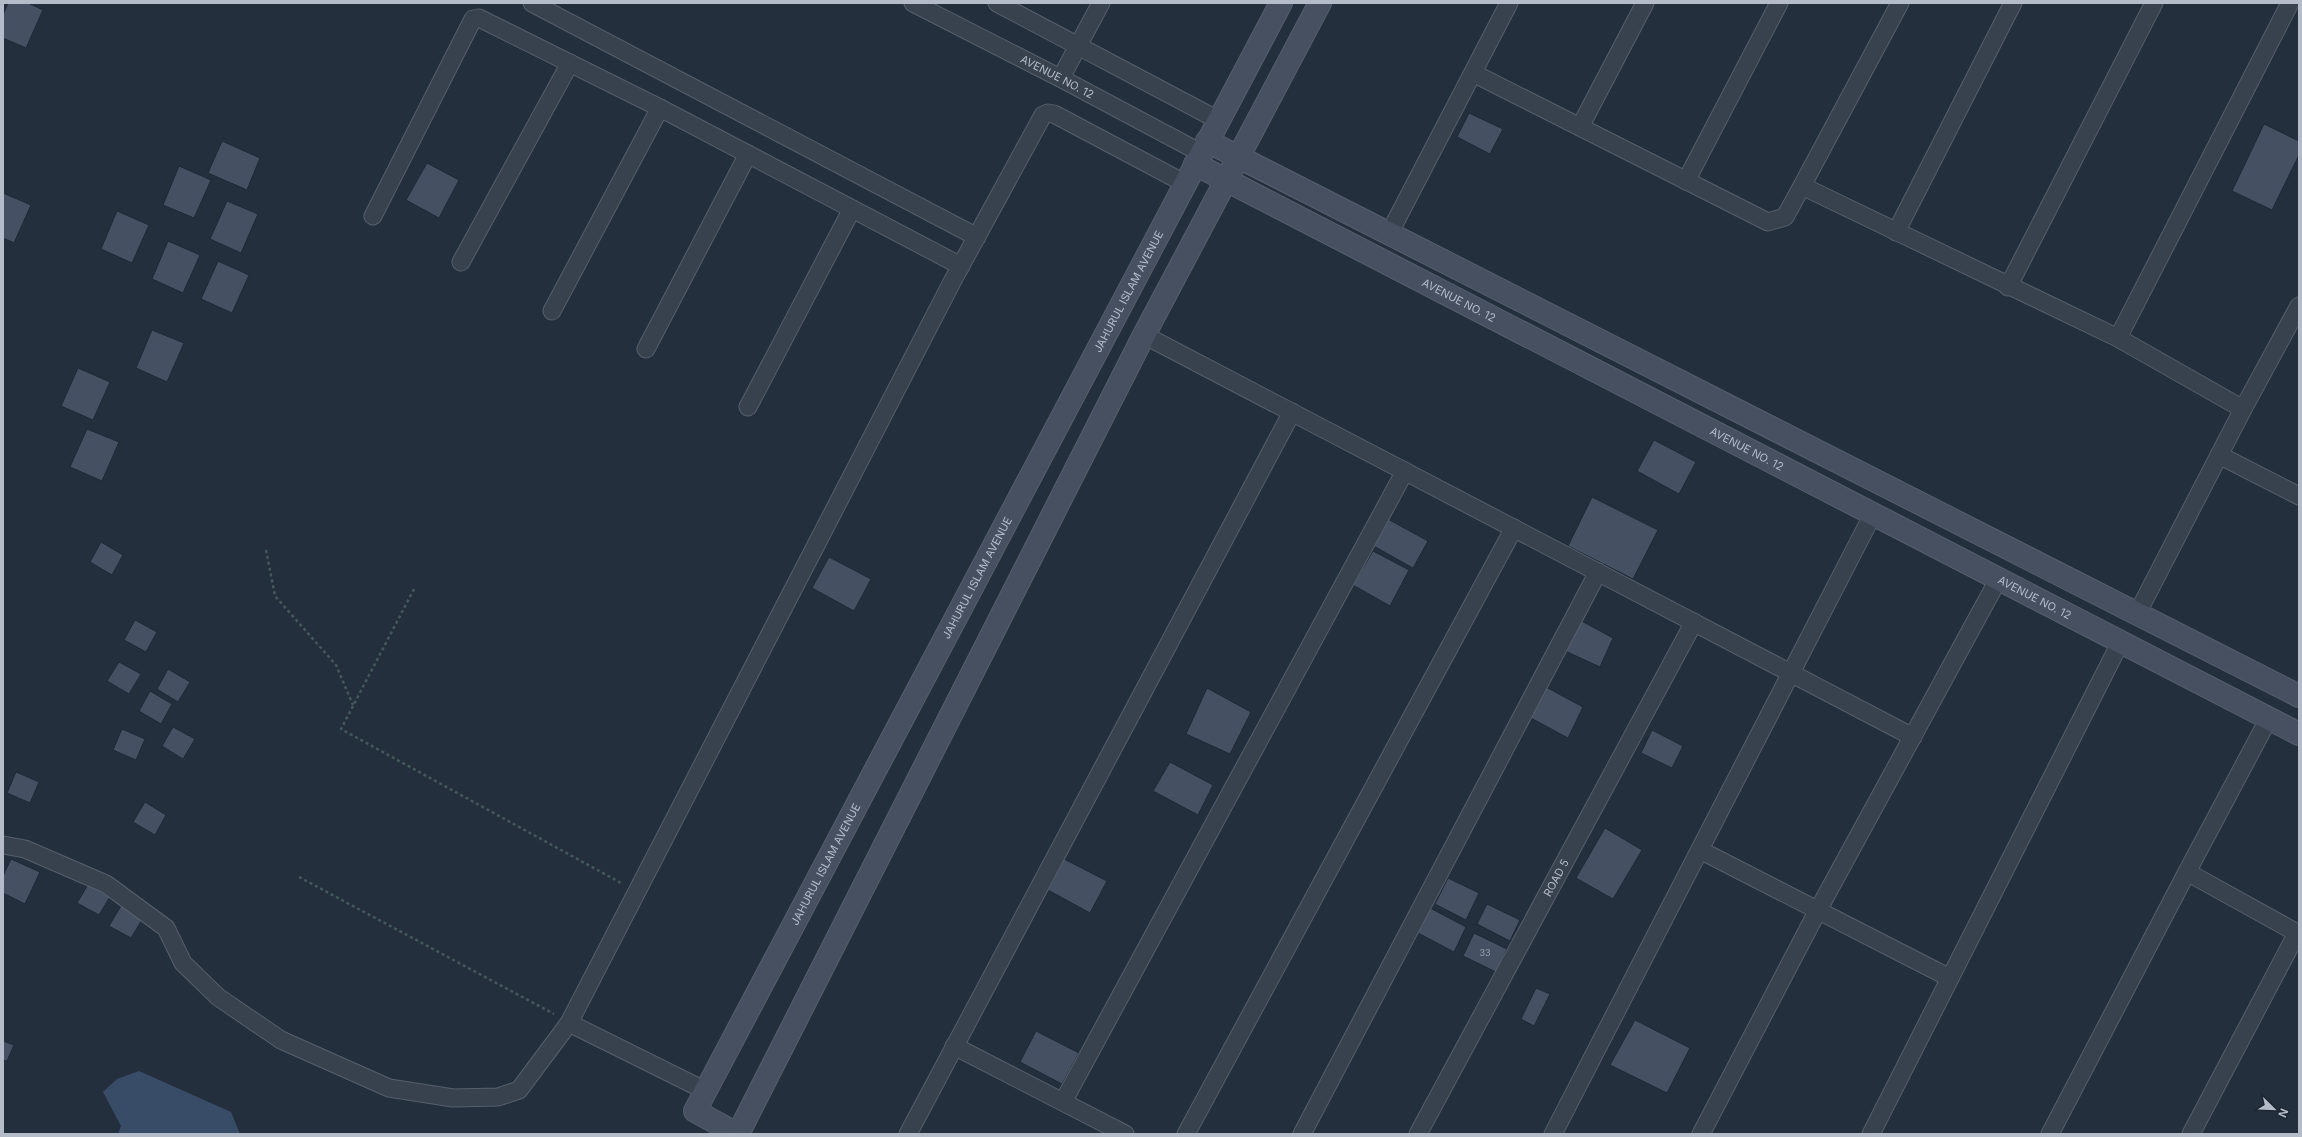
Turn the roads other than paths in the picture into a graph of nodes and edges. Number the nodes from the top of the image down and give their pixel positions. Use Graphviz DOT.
graph roads {
  1 [pos="532,3"];
  2 [pos="913,3"];
  3 [pos="997,3"];
  4 [pos="1101,3"];
  5 [pos="1281,3"];
  6 [pos="1320,3"];
  7 [pos="1508,3"];
  8 [pos="1645,3"];
  9 [pos="1779,3"];
  10 [pos="1900,3"];
  11 [pos="2014,3"];
  12 [pos="2154,3"];
  13 [pos="2290,3"];
  14 [pos="1079,45"];
  15 [pos="570,63"];
  16 [pos="1473,73"];
  17 [pos="1064,80"];
  18 [pos="660,108"];
  19 [pos="1218,120"];
  20 [pos="1580,127"];
  21 [pos="1201,153"];
  22 [pos="748,154"];
  23 [pos="1238,158"];
  24 [pos="1227,180"];
  25 [pos="1686,181"];
  26 [pos="1186,184"];
  27 [pos="1802,186"];
  28 [pos="852,209"];
  29 [pos="373,216"];
  30 [pos="1896,232"];
  31 [pos="1389,234"];
  32 [pos="977,236"];
  33 [pos="461,262"];
  34 [pos="961,266"];
  35 [pos="2008,287"];
  36 [pos="2299,306"];
  37 [pos="552,312"];
  38 [pos="1144,336"];
  39 [pos="2118,338"];
  40 [pos="646,349"];
  41 [pos="748,407"];
  42 [pos="2243,409"];
  43 [pos="1292,412"];
  44 [pos="2219,455"];
  45 [pos="1405,471"];
  46 [pos="2299,496"];
  47 [pos="1873,514"];
  48 [pos="1514,528"];
  49 [pos="1598,572"];
  50 [pos="1999,578"];
  51 [pos="2137,614"];
  52 [pos="1694,622"];
  53 [pos="2121,642"];
  54 [pos="1791,673"];
  55 [pos="2299,696"];
  56 [pos="2269,718"];
  57 [pos="2299,734"];
  58 [pos="1913,736"];
  59 [pos="3,845"];
  60 [pos="1700,850"];
  61 [pos="2187,872"];
  62 [pos="1817,912"];
  63 [pos="2298,933"];
  64 [pos="1950,978"];
  65 [pos="569,1023"];
  66 [pos="954,1046"];
  67 [pos="706,1091"];
  68 [pos="1063,1102"];
  69 [pos="737,1134"];
  70 [pos="908,1134"];
  71 [pos="1125,1134"];
  72 [pos="1186,1134"];
  73 [pos="1302,1134"];
  74 [pos="1418,1134"];
  75 [pos="1553,1134"];
  76 [pos="1701,1134"];
  77 [pos="1870,1134"];
  78 [pos="2050,1134"];
  79 [pos="2191,1134"];
  1 -- 32 [label="street"];
  2 -- 17 [label="street, AVENUE NO. 12"];
  3 -- 14 [label="street"];
  4 -- 14 [label="street"];
  5 -- 19 [label="street, JAHURUL ISLAM AVENUE"];
  6 -- 23 [label="street, JAHURUL ISLAM AVENUE"];
  7 -- 16 [label="street"];
  8 -- 20 [label="street"];
  9 -- 25 [label="street"];
  10 -- 27 [label="street"];
  11 -- 30 [label="street"];
  12 -- 35 [label="street"];
  13 -- 39 [label="street"];
  14 -- 17 [label="street"];
  14 -- 19 [label="street"];
  15 -- 18 [label="street"];
  15 -- 29 [label="street"];
  15 -- 33 [label="street"];
  16 -- 20 [label="street"];
  16 -- 31 [label="street"];
  17 -- 21 [label="street, AVENUE NO. 12"];
  18 -- 22 [label="street"];
  18 -- 37 [label="street"];
  19 -- 21 [label="street, JAHURUL ISLAM AVENUE"];
  20 -- 25 [label="street"];
  21 -- 23 [label="street, AVENUE NO. 12"];
  21 -- 24 [label="street, AVENUE NO. 12"];
  21 -- 26 [label="street, JAHURUL ISLAM AVENUE"];
  22 -- 28 [label="street"];
  22 -- 40 [label="street"];
  23 -- 24 [label="street, JAHURUL ISLAM AVENUE"];
  23 -- 31 [label="street, AVENUE NO. 12"];
  24 -- 38 [label="street, JAHURUL ISLAM AVENUE"];
  24 -- 47 [label="street, AVENUE NO. 12"];
  25 -- 27 [label="street"];
  26 -- 32 [label="street"];
  26 -- 67 [label="street, JAHURUL ISLAM AVENUE"];
  27 -- 30 [label="street"];
  28 -- 34 [label="street"];
  28 -- 41 [label="street"];
  30 -- 35 [label="street"];
  31 -- 51 [label="street, AVENUE NO. 12"];
  32 -- 34 [label="street"];
  34 -- 65 [label="street"];
  35 -- 39 [label="street"];
  36 -- 42 [label="street"];
  38 -- 43 [label="street"];
  38 -- 69 [label="street, JAHURUL ISLAM AVENUE"];
  39 -- 42 [label="street"];
  42 -- 44 [label="street"];
  43 -- 45 [label="street"];
  43 -- 66 [label="street"];
  44 -- 46 [label="street"];
  44 -- 51 [label="street"];
  45 -- 48 [label="street"];
  45 -- 68 [label="street"];
  47 -- 50 [label="street, AVENUE NO. 12"];
  47 -- 54 [label="street"];
  48 -- 49 [label="street"];
  48 -- 72 [label="street"];
  49 -- 52 [label="street"];
  49 -- 73 [label="street"];
  50 -- 53 [label="street, AVENUE NO. 12"];
  50 -- 58 [label="street"];
  51 -- 55 [label="street, AVENUE NO. 12"];
  52 -- 54 [label="street"];
  52 -- 74 [label="street, ROAD 5"];
  53 -- 56 [label="street, AVENUE NO. 12"];
  53 -- 64 [label="street"];
  54 -- 58 [label="street"];
  54 -- 60 [label="street"];
  56 -- 57 [label="street, AVENUE NO. 12"];
  56 -- 61 [label="street"];
  58 -- 62 [label="street"];
  59 -- 65 [label="street"];
  60 -- 62 [label="street"];
  60 -- 75 [label="street"];
  61 -- 63 [label="street"];
  61 -- 78 [label="street"];
  62 -- 64 [label="street"];
  62 -- 76 [label="street"];
  63 -- 79 [label="street"];
  64 -- 77 [label="street"];
  65 -- 67 [label="street"];
  66 -- 68 [label="street"];
  66 -- 70 [label="street"];
  67 -- 69 [label="street, JAHURUL ISLAM AVENUE"];
  68 -- 71 [label="street"];
}
